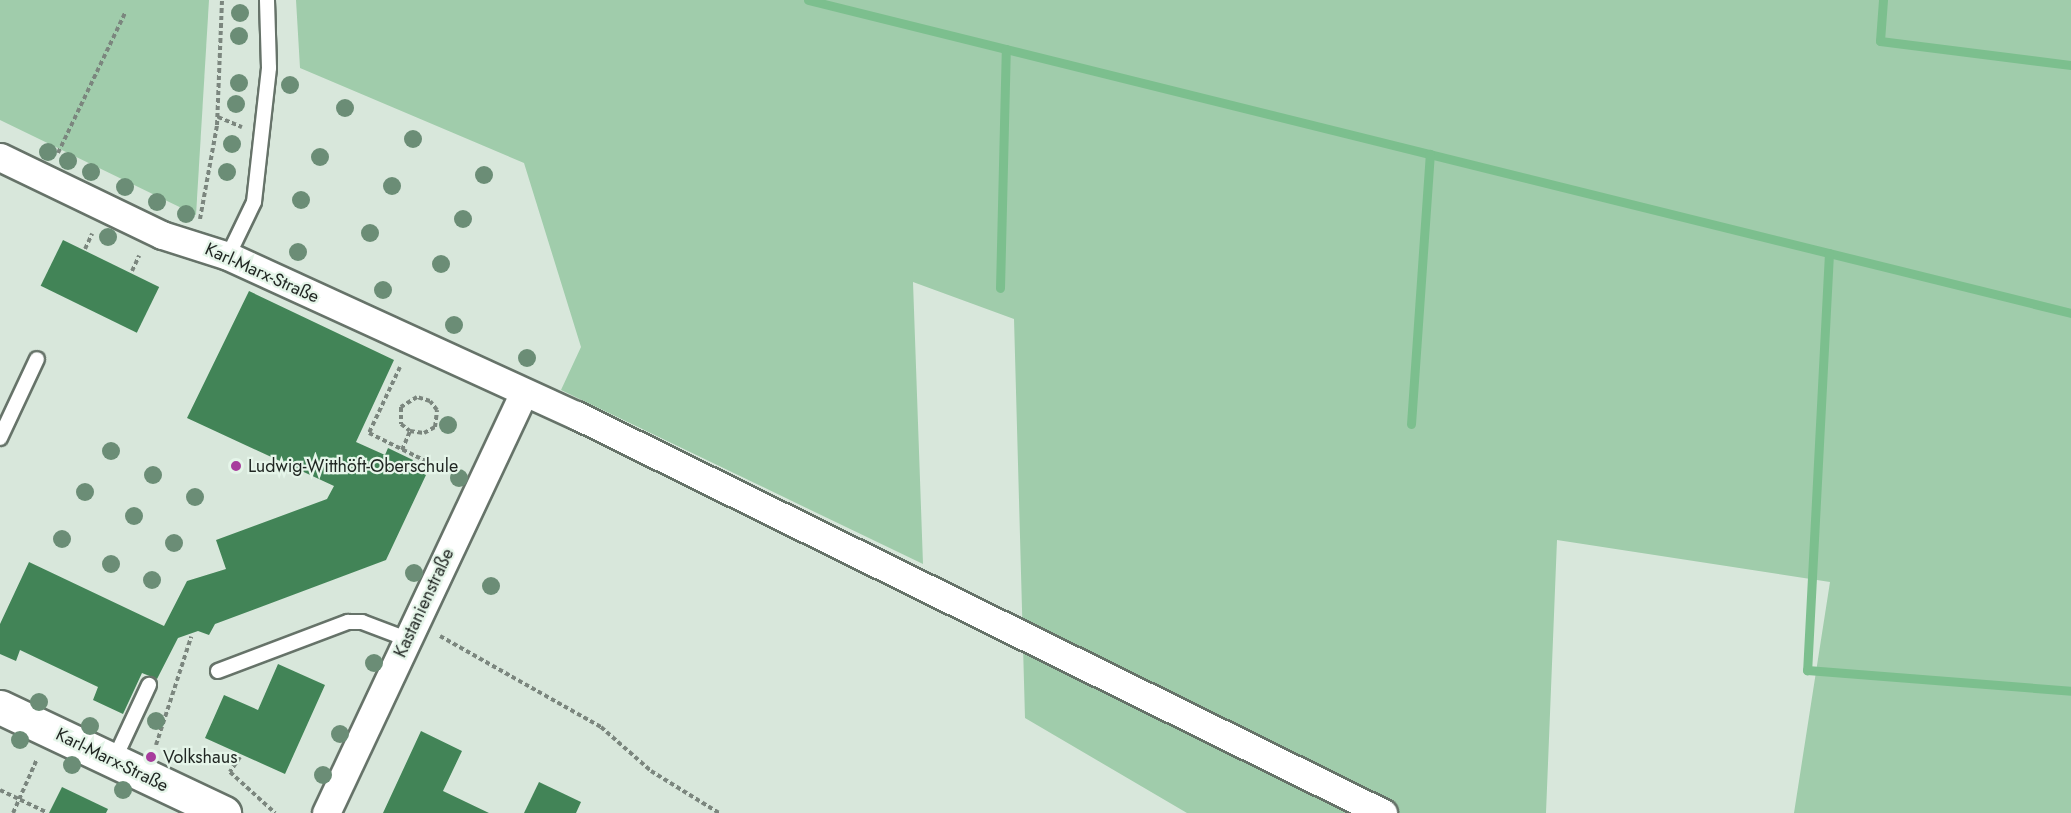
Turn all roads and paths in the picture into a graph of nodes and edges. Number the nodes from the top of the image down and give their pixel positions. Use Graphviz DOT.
graph roads {
  1 [pos="222,0"];
  2 [pos="267,0"];
  3 [pos="125,13"];
  4 [pos="0,157"];
  5 [pos="46,179"];
  6 [pos="192,243"];
  7 [pos="228,256"];
  8 [pos="37,358"];
  9 [pos="401,364"];
  10 [pos="523,394"];
  11 [pos="410,431"];
  12 [pos="0,438"];
  13 [pos="402,450"];
  14 [pos="450,473"];
  15 [pos="411,631"];
  16 [pos="190,637"];
  17 [pos="218,671"];
  18 [pos="149,685"];
  19 [pos="0,707"];
  20 [pos="52,731"];
  21 [pos="159,739"];
  22 [pos="240,757"];
  23 [pos="114,760"];
  24 [pos="0,790"];
  25 [pos="19,799"];
  26 [pos="46,812"];
  27 [pos="12,813"];
  28 [pos="224,813"];
  29 [pos="275,813"];
  30 [pos="326,813"];
  31 [pos="719,813"];
  32 [pos="1383,813"];
  1 -- 6 [label="path"];
  2 -- 7 [label="lane"];
  3 -- 5 [label="path"];
  4 -- 5 [label="street, Karl-Marx-Straße"];
  5 -- 6 [label="street, Karl-Marx-Straße"];
  6 -- 7 [label="street, Karl-Marx-Straße"];
  7 -- 10 [label="street, Karl-Marx-Straße"];
  8 -- 12 [label="lane"];
  9 -- 13 [label="path"];
  10 -- 15 [label="street, Kastanienstraße"];
  10 -- 32 [label="street, Karl-Marx-Straße"];
  11 -- 11 [label="path"];
  11 -- 13 [label="path"];
  13 -- 14 [label="path"];
  15 -- 17 [label="lane"];
  15 -- 30 [label="street, Kastanienstraße"];
  15 -- 31 [label="path"];
  16 -- 21 [label="path"];
  18 -- 23 [label="lane"];
  19 -- 20 [label="main road, Karl-Marx-Straße"];
  20 -- 23 [label="main road, Karl-Marx-Straße"];
  20 -- 25 [label="path"];
  22 -- 29 [label="path"];
  23 -- 28 [label="main road, Karl-Marx-Straße"];
  24 -- 25 [label="path"];
  25 -- 26 [label="path"];
  25 -- 27 [label="path"];
}
